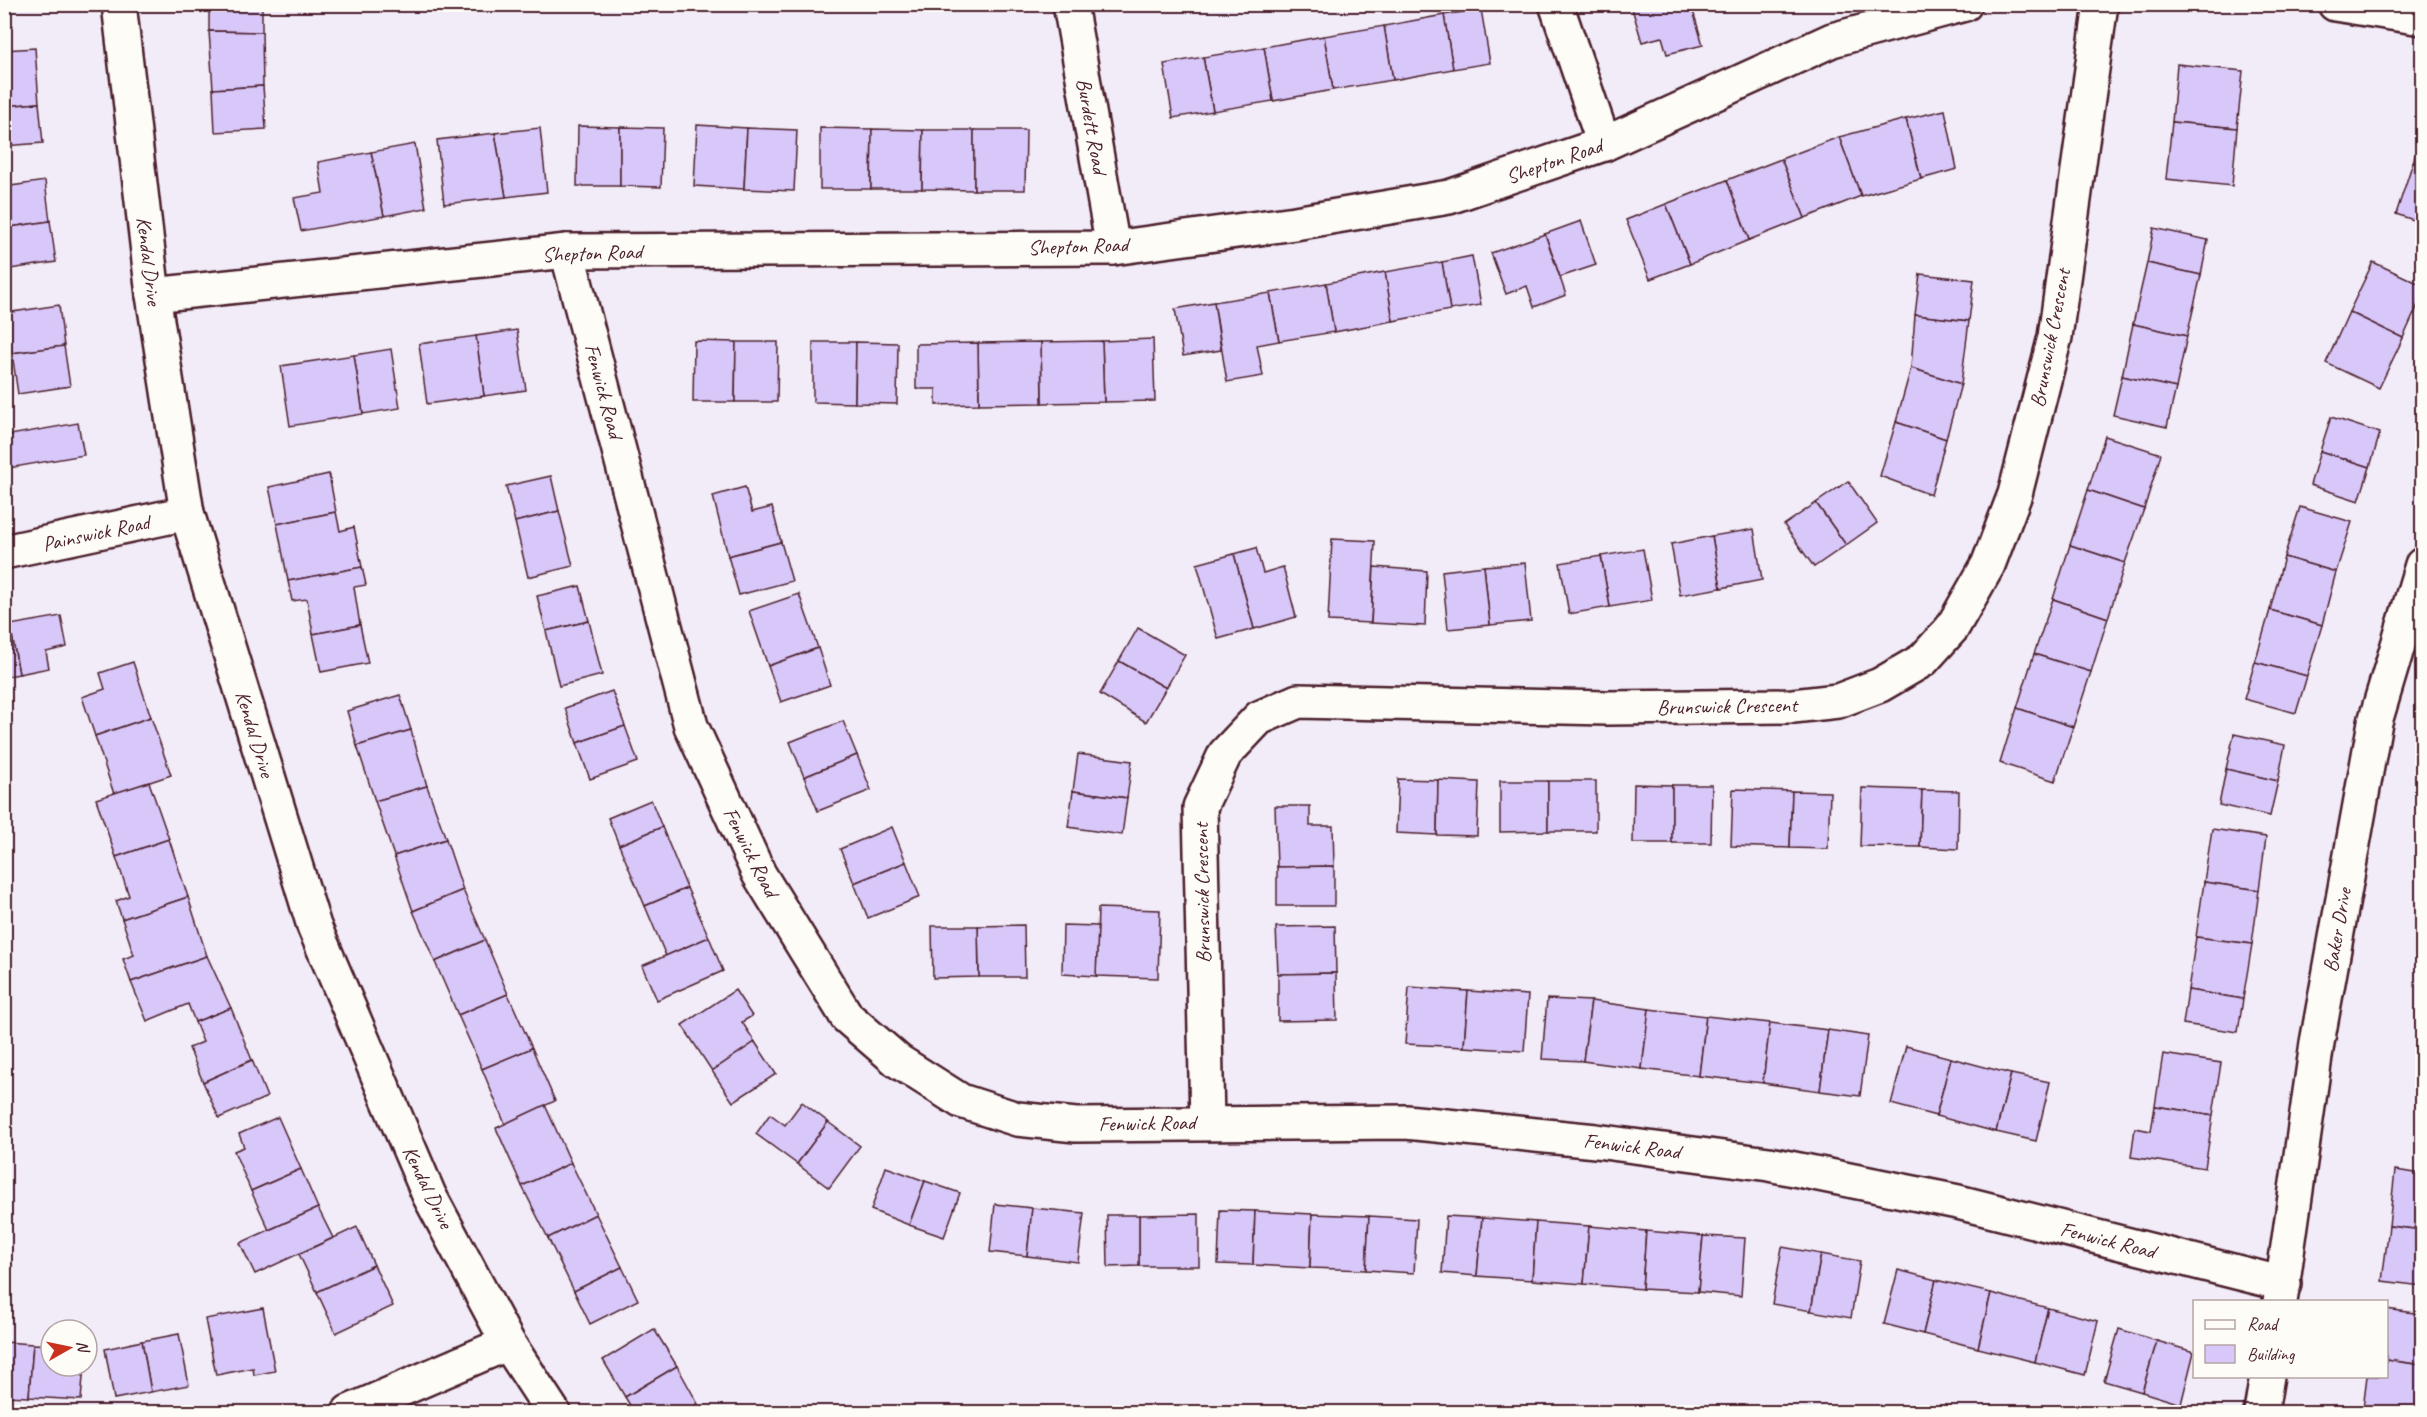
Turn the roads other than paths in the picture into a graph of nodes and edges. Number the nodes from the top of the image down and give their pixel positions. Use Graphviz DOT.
graph roads {
  1 [pos="119,4"];
  2 [pos="1070,4"];
  3 [pos="1556,4"];
  4 [pos="1965,4"];
  5 [pos="2101,4"];
  6 [pos="2336,4"];
  7 [pos="2422,18"];
  8 [pos="1604,144"];
  9 [pos="1113,248"];
  10 [pos="567,251"];
  11 [pos="153,295"];
  12 [pos="187,513"];
  13 [pos="4,552"];
  14 [pos="2422,565"];
  15 [pos="1207,1122"];
  16 [pos="2282,1293"];
  17 [pos="508,1343"];
  18 [pos="2267,1378"];
  19 [pos="349,1413"];
  20 [pos="554,1413"];
  21 [pos="2261,1413"];
  1 -- 11 [label="street, Kendal Drive"];
  2 -- 9 [label="street, Burdett Road"];
  3 -- 8 [label="street"];
  4 -- 8 [label="street, Shepton Road"];
  5 -- 15 [label="street, Brunswick Crescent"];
  6 -- 7 [label="street"];
  8 -- 9 [label="street, Shepton Road"];
  9 -- 10 [label="street, Shepton Road"];
  10 -- 11 [label="street, Shepton Road"];
  10 -- 15 [label="street, Fenwick Road"];
  11 -- 12 [label="street, Kendal Drive"];
  12 -- 13 [label="street, Painswick Road"];
  12 -- 17 [label="street, Kendal Drive"];
  14 -- 16 [label="street, Baker Drive"];
  15 -- 16 [label="street, Fenwick Road"];
  17 -- 19 [label="street"];
  17 -- 20 [label="street, Kendal Drive"];
  18 -- 21 [label="street"];
}
